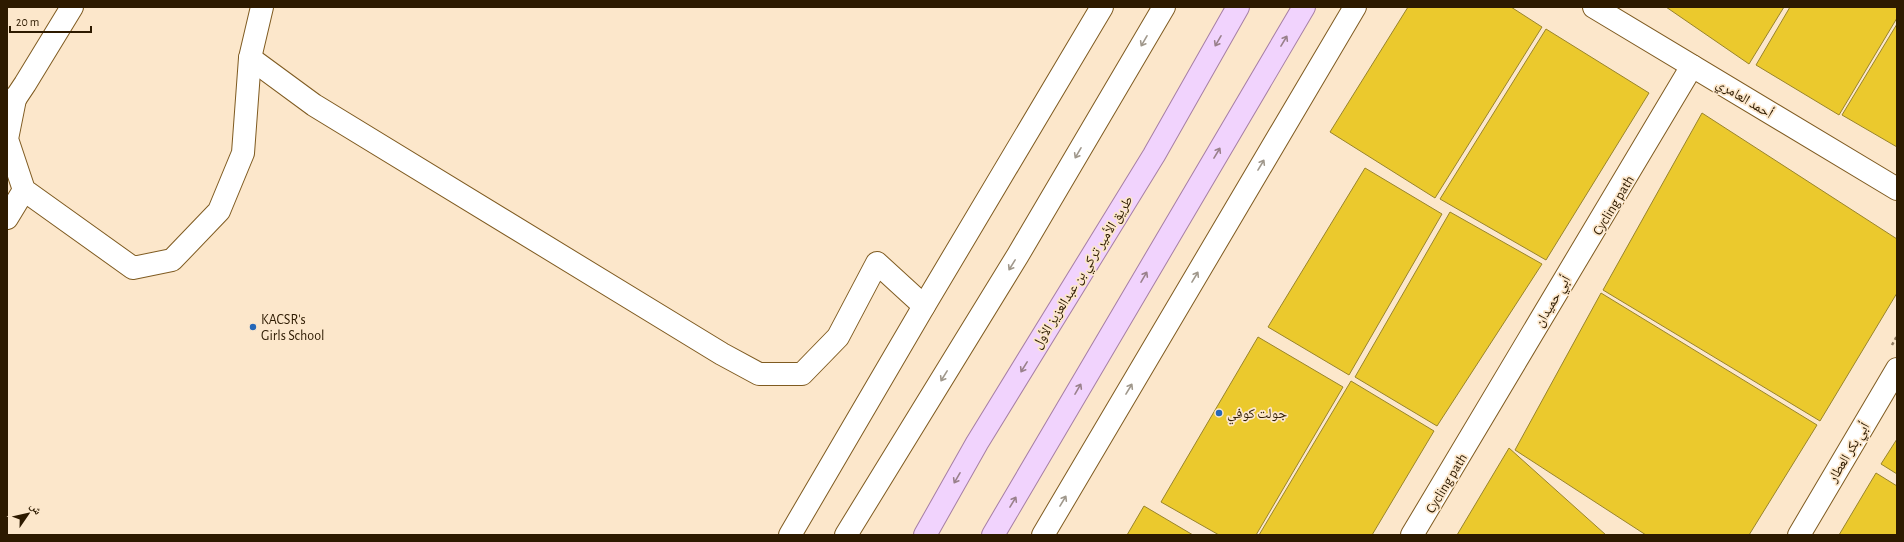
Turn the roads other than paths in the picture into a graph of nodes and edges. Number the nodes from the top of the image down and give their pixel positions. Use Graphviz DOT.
graph roads {
  1 [pos="72,7"];
  2 [pos="262,7"];
  3 [pos="1102,7"];
  4 [pos="1164,7"];
  5 [pos="1238,7"];
  6 [pos="1304,7"];
  7 [pos="1355,7"];
  8 [pos="1594,7"];
  9 [pos="250,58"];
  10 [pos="1692,66"];
  11 [pos="11,100"];
  12 [pos="1897,189"];
  13 [pos="24,190"];
  14 [pos="7,218"];
  15 [pos="924,306"];
  16 [pos="1897,369"];
  17 [pos="790,535"];
  18 [pos="846,535"];
  19 [pos="924,535"];
  20 [pos="992,535"];
  21 [pos="1043,535"];
  22 [pos="1412,535"];
  23 [pos="1799,535"];
  1 -- 11 [label="street"];
  2 -- 9 [label="street"];
  3 -- 15 [label="street"];
  4 -- 18 [label="street, one-way"];
  5 -- 19 [label="main road, طريق الأمير تركي بن عبدالعزيز الأول, one-way"];
  20 -- 6 [label="main road, one-way"];
  21 -- 7 [label="street, one-way"];
  8 -- 10 [label="street, أحمد العامري"];
  9 -- 13 [label="street"];
  9 -- 15 [label="street"];
  10 -- 12 [label="street, أحمد العامري"];
  10 -- 22 [label="street, أبي حميدان"];
  11 -- 13 [label="street"];
  13 -- 14 [label="street"];
  15 -- 17 [label="street"];
  16 -- 23 [label="street, أبي بكر العطار"];
}
